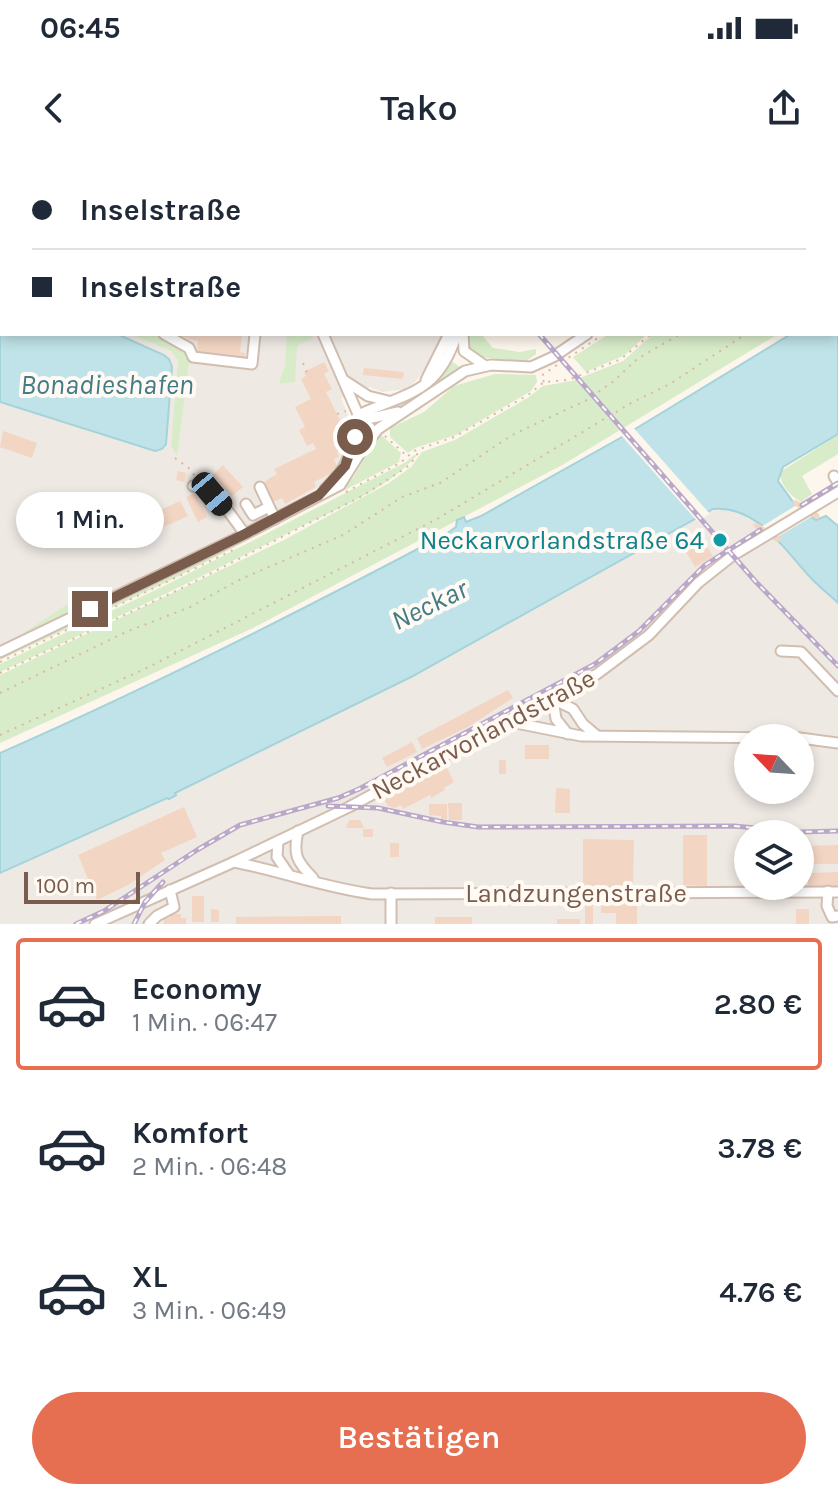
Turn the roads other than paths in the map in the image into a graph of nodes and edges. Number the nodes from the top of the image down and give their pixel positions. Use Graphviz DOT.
graph roads {
  1 [pos="168,336"];
  2 [pos="255,336"];
  3 [pos="324,336"];
  4 [pos="448,336"];
  5 [pos="459,336"];
  6 [pos="460,336"];
  7 [pos="584,336"];
  8 [pos="484,365"];
  9 [pos="345,381"];
  10 [pos="423,387"];
  11 [pos="393,401"];
  12 [pos="405,410"];
  13 [pos="358,415"];
  14 [pos="360,453"];
  15 [pos="197,486"];
  16 [pos="260,487"];
  17 [pos="838,492"];
  18 [pos="319,495"];
  19 [pos="246,504"];
  20 [pos="269,507"];
  21 [pos="275,519"];
  22 [pos="245,534"];
  23 [pos="781,651"];
  24 [pos="0,652"];
  25 [pos="577,686"];
  26 [pos="838,691"];
  27 [pos="553,699"];
  28 [pos="573,709"];
  29 [pos="510,721"];
  30 [pos="568,734"];
  31 [pos="596,735"];
  32 [pos="734,737"];
  33 [pos="814,740"];
  34 [pos="838,743"];
  35 [pos="298,831"];
  36 [pos="278,841"];
  37 [pos="294,849"];
  38 [pos="234,862"];
  39 [pos="288,873"];
  40 [pos="315,881"];
  41 [pos="170,890"];
  42 [pos="833,892"];
  43 [pos="391,893"];
  44 [pos="838,916"];
  45 [pos="95,924"];
  46 [pos="149,924"];
  47 [pos="391,924"];
  1 -- 2 [label="street"];
  3 -- 9 [label="street"];
  4 -- 10 [label="street"];
  5 -- 10 [label="street"];
  6 -- 8 [label="street"];
  7 -- 8 [label="street"];
  8 -- 12 [label="street"];
  9 -- 11 [label="street"];
  9 -- 13 [label="street"];
  10 -- 11 [label="street"];
  11 -- 13 [label="street"];
  12 -- 13 [label="street"];
  12 -- 14 [label="street"];
  13 -- 14 [label="street"];
  13 -- 18 [label="street"];
  14 -- 18 [label="street"];
  15 -- 22 [label="street"];
  16 -- 20 [label="street"];
  17 -- 25 [label="street, Neckarvorlandstraße"];
  18 -- 21 [label="street"];
  19 -- 20 [label="street"];
  20 -- 21 [label="street"];
  21 -- 22 [label="street"];
  22 -- 24 [label="street"];
  23 -- 26 [label="street"];
  25 -- 27 [label="street, Neckarvorlandstraße"];
  25 -- 28 [label="street"];
  27 -- 28 [label="street"];
  27 -- 29 [label="street, Neckarvorlandstraße"];
  27 -- 30 [label="street"];
  28 -- 31 [label="street"];
  29 -- 30 [label="street"];
  29 -- 35 [label="street, Neckarvorlandstraße"];
  30 -- 31 [label="street"];
  31 -- 32 [label="street"];
  33 -- 34 [label="street"];
  35 -- 36 [label="street, Neckarvorlandstraße"];
  35 -- 37 [label="street"];
  36 -- 37 [label="street"];
  36 -- 38 [label="street, Neckarvorlandstraße"];
  36 -- 39 [label="street"];
  37 -- 40 [label="street"];
  38 -- 39 [label="street, Landzungenstraße"];
  38 -- 41 [label="street, Neckarvorlandstraße"];
  39 -- 40 [label="street, Landzungenstraße"];
  40 -- 43 [label="street, Landzungenstraße"];
  41 -- 45 [label="street, Neckarvorlandstraße"];
  41 -- 46 [label="street"];
  42 -- 43 [label="street, Landzungenstraße"];
  42 -- 44 [label="street"];
  43 -- 47 [label="street"];
}
